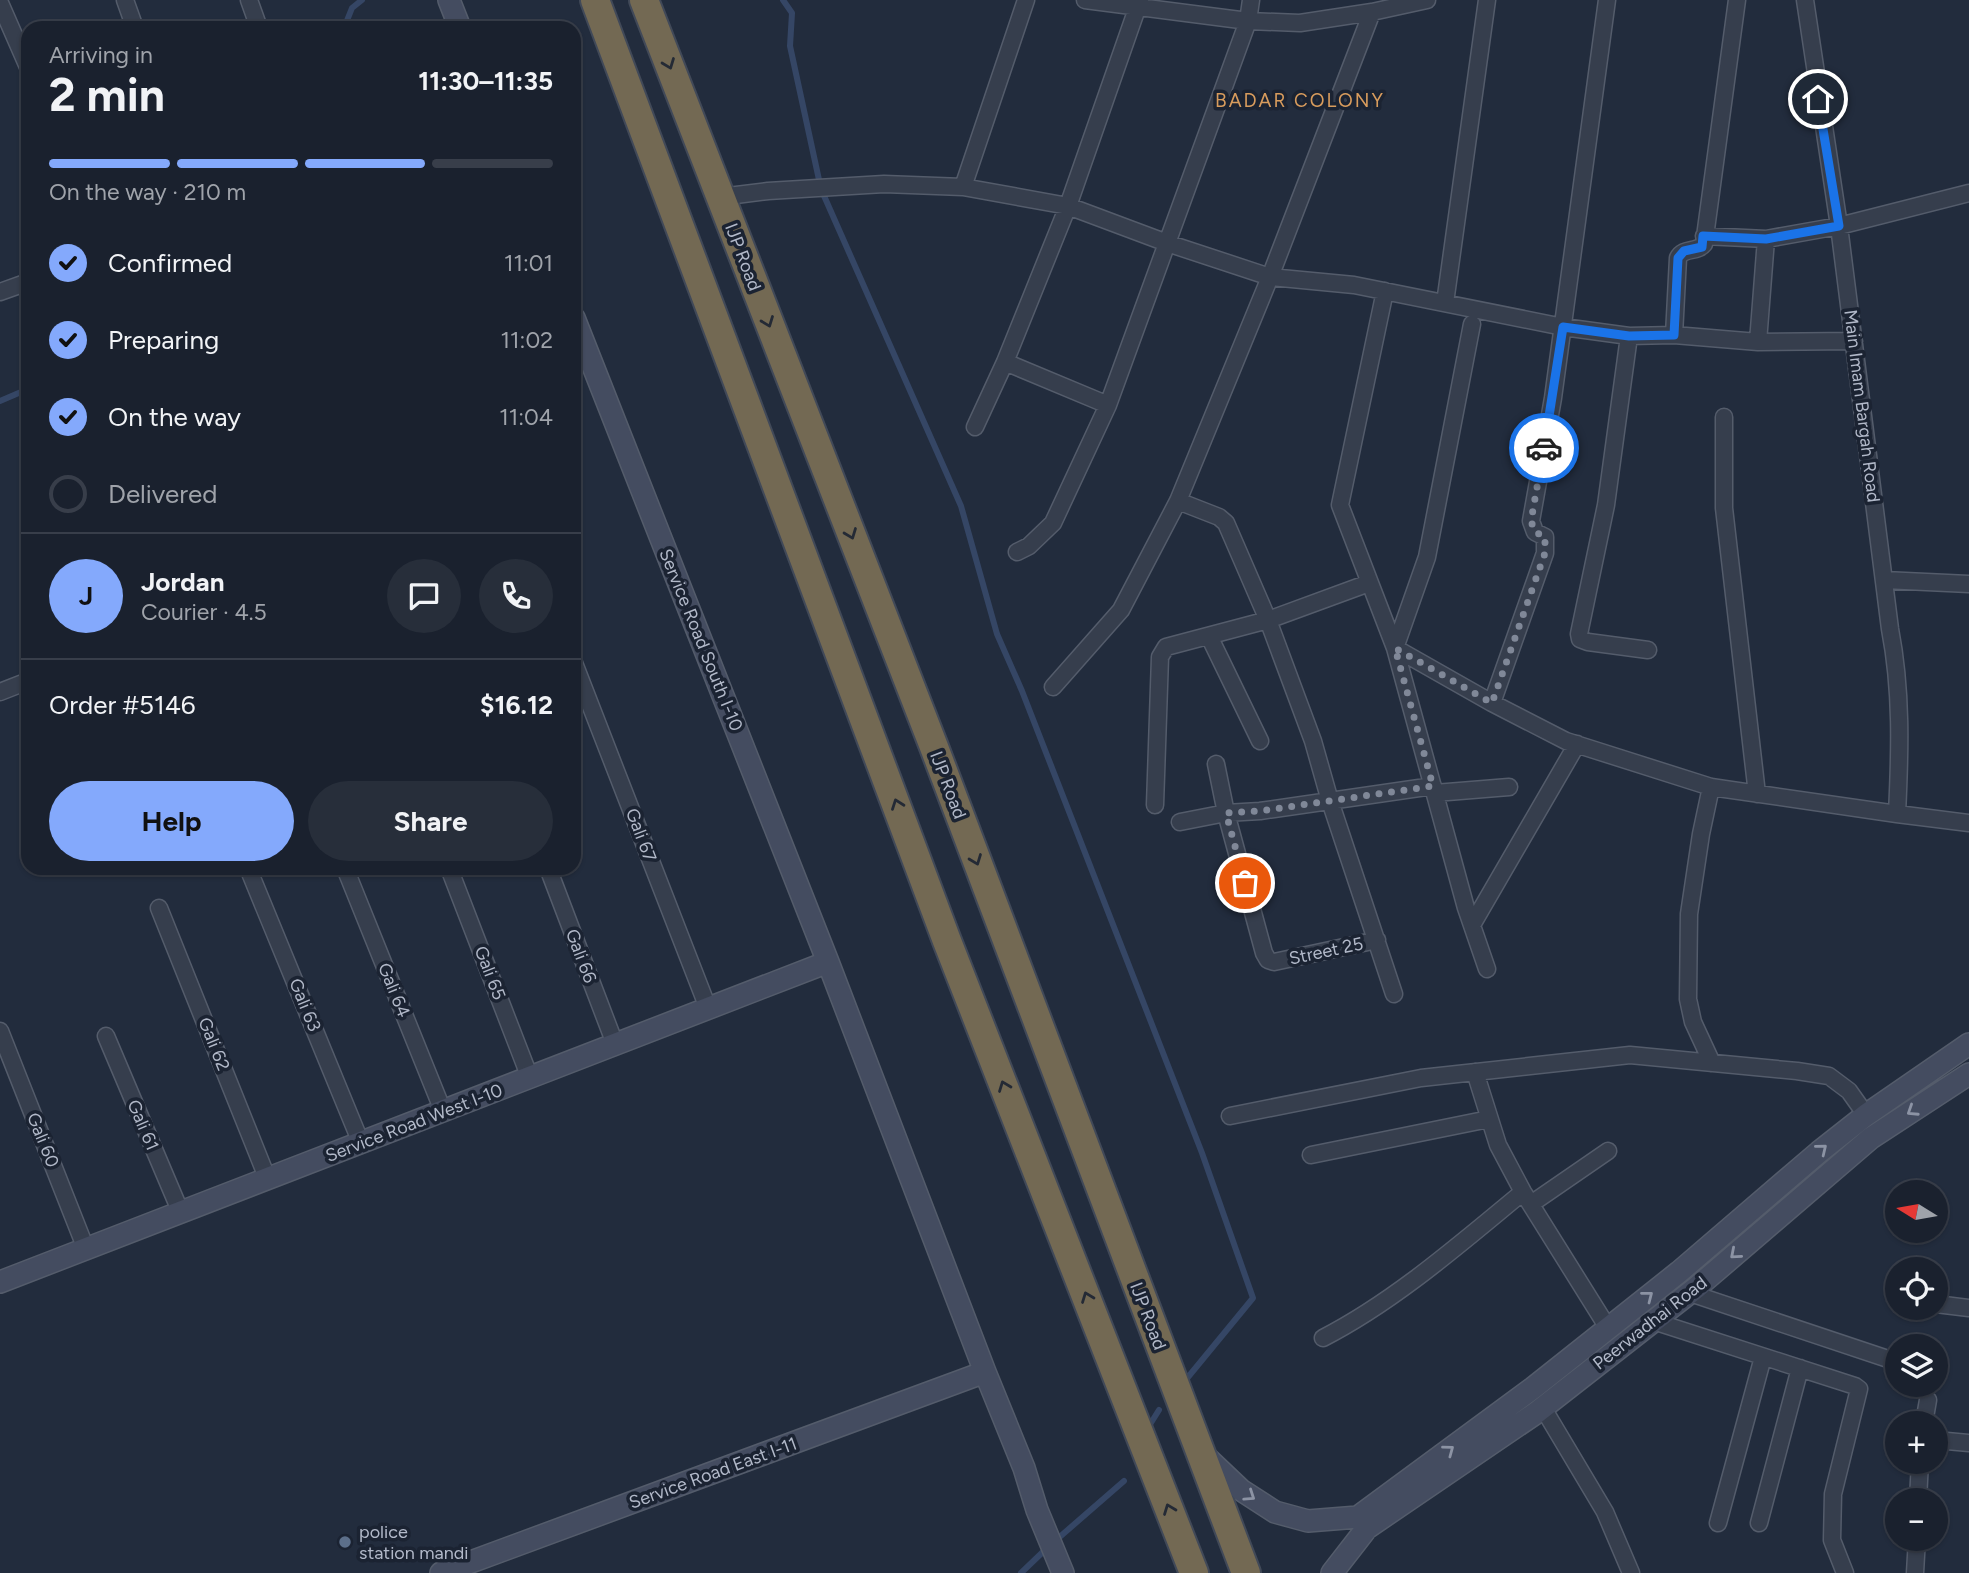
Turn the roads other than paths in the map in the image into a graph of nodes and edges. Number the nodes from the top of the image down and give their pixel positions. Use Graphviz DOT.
graph roads {
  1 [pos="125,0"];
  2 [pos="248,0"];
  3 [pos="449,0"];
  4 [pos="595,0"];
  5 [pos="644,0"];
  6 [pos="1026,0"];
  7 [pos="1084,0"];
  8 [pos="1251,0"];
  9 [pos="1487,0"];
  10 [pos="1607,0"];
  11 [pos="1737,0"];
  12 [pos="1805,0"];
  13 [pos="1424,1"];
  14 [pos="0,3"];
  15 [pos="1139,3"];
  16 [pos="1372,12"];
  17 [pos="1248,20"];
  18 [pos="132,21"];
  19 [pos="256,21"];
  20 [pos="457,21"];
  21 [pos="21,51"];
  22 [pos="964,187"];
  23 [pos="1969,193"];
  24 [pos="720,197"];
  25 [pos="1068,206"];
  26 [pos="1839,226"];
  27 [pos="1703,236"];
  28 [pos="1766,239"];
  29 [pos="1167,243"];
  30 [pos="1270,276"];
  31 [pos="21,284"];
  32 [pos="1385,291"];
  33 [pos="0,292"];
  34 [pos="1445,303"];
  35 [pos="1472,324"];
  36 [pos="1563,327"];
  37 [pos="1674,335"];
  38 [pos="581,336"];
  39 [pos="1629,336"];
  40 [pos="1854,341"];
  41 [pos="1758,342"];
  42 [pos="1005,362"];
  43 [pos="1108,405"];
  44 [pos="1724,417"];
  45 [pos="975,427"];
  46 [pos="1178,501"];
  47 [pos="1017,551"];
  48 [pos="1884,580"];
  49 [pos="1369,583"];
  50 [pos="1969,584"];
  51 [pos="1268,620"];
  52 [pos="1209,636"];
  53 [pos="1395,648"];
  54 [pos="1648,650"];
  55 [pos="581,681"];
  56 [pos="21,684"];
  57 [pos="1053,687"];
  58 [pos="0,692"];
  59 [pos="1492,703"];
  60 [pos="1260,741"];
  61 [pos="1577,744"];
  62 [pos="1216,764"];
  63 [pos="1711,787"];
  64 [pos="1508,788"];
  65 [pos="1434,789"];
  66 [pos="1757,794"];
  67 [pos="1330,801"];
  68 [pos="1155,805"];
  69 [pos="1226,813"];
  70 [pos="1897,814"];
  71 [pos="1180,822"];
  72 [pos="1969,823"];
  73 [pos="251,875"];
  74 [pos="348,875"];
  75 [pos="452,875"];
  76 [pos="551,875"];
  77 [pos="159,908"];
  78 [pos="1472,925"];
  79 [pos="1377,940"];
  80 [pos="828,962"];
  81 [pos="1487,969"];
  82 [pos="1394,993"];
  83 [pos="708,1008"];
  84 [pos="0,1031"];
  85 [pos="106,1036"];
  86 [pos="615,1044"];
  87 [pos="1969,1044"];
  88 [pos="1712,1063"];
  89 [pos="1475,1072"];
  90 [pos="1968,1075"];
  91 [pos="530,1078"];
  92 [pos="443,1111"];
  93 [pos="1866,1115"];
  94 [pos="1230,1116"];
  95 [pos="1489,1119"];
  96 [pos="1871,1138"];
  97 [pos="361,1143"];
  98 [pos="1608,1151"];
  99 [pos="1311,1155"];
  100 [pos="268,1180"];
  101 [pos="1527,1198"];
  102 [pos="181,1213"];
  103 [pos="86,1249"];
  104 [pos="0,1282"];
  105 [pos="1690,1293"];
  106 [pos="1948,1305"];
  107 [pos="1969,1308"];
  108 [pos="1653,1321"];
  109 [pos="1608,1328"];
  110 [pos="1323,1338"];
  111 [pos="1763,1356"];
  112 [pos="1885,1358"];
  113 [pos="1800,1368"];
  114 [pos="985,1372"];
  115 [pos="1928,1400"];
  116 [pos="1543,1408"];
  117 [pos="1926,1411"];
  118 [pos="1948,1441"];
  119 [pos="1969,1443"];
  120 [pos="1199,1450"];
  121 [pos="1718,1523"];
  122 [pos="1759,1524"];
  123 [pos="1917,1551"];
  124 [pos="441,1573"];
  125 [pos="1063,1573"];
  126 [pos="1194,1573"];
  127 [pos="1246,1573"];
  128 [pos="1332,1573"];
  129 [pos="1631,1573"];
  130 [pos="1845,1573"];
  131 [pos="1916,1573"];
  1 -- 18 [label="street"];
  2 -- 19 [label="street"];
  3 -- 20 [label="main road"];
  126 -- 4 [label="highway, one-way"];
  5 -- 24 [label="highway, IJP Road, one-way"];
  6 -- 22 [label="street"];
  7 -- 15 [label="street"];
  8 -- 17 [label="street"];
  9 -- 34 [label="street"];
  10 -- 36 [label="street"];
  11 -- 27 [label="street"];
  12 -- 26 [label="street, Main Imam Bargah Road"];
  13 -- 16 [label="street"];
  14 -- 21 [label="street"];
  15 -- 17 [label="street"];
  15 -- 25 [label="street"];
  16 -- 17 [label="street"];
  16 -- 30 [label="street"];
  17 -- 29 [label="street"];
  22 -- 24 [label="street"];
  22 -- 25 [label="street"];
  23 -- 26 [label="street"];
  24 -- 120 [label="highway, IJP Road, one-way"];
  25 -- 29 [label="street"];
  25 -- 42 [label="street"];
  26 -- 28 [label="street"];
  26 -- 40 [label="street, Main Imam Bargah Road"];
  27 -- 28 [label="street"];
  27 -- 37 [label="street"];
  28 -- 41 [label="street"];
  29 -- 30 [label="street"];
  29 -- 43 [label="street"];
  30 -- 32 [label="street"];
  30 -- 46 [label="street"];
  31 -- 33 [label="street"];
  32 -- 34 [label="street"];
  32 -- 49 [label="street"];
  34 -- 36 [label="street"];
  35 -- 53 [label="street"];
  36 -- 39 [label="street"];
  36 -- 59 [label="street"];
  37 -- 39 [label="street"];
  37 -- 41 [label="street"];
  38 -- 80 [label="main road, Service Road South I-10"];
  39 -- 54 [label="street"];
  40 -- 41 [label="street"];
  40 -- 48 [label="street, Main Imam Bargah Road"];
  42 -- 43 [label="street"];
  42 -- 45 [label="street"];
  43 -- 47 [label="street"];
  44 -- 66 [label="street"];
  46 -- 51 [label="street"];
  46 -- 57 [label="street"];
  48 -- 50 [label="street"];
  48 -- 70 [label="street, Main Imam Bargah Road"];
  49 -- 51 [label="street"];
  49 -- 53 [label="street"];
  51 -- 52 [label="street"];
  51 -- 67 [label="street"];
  52 -- 60 [label="street"];
  52 -- 68 [label="street"];
  53 -- 59 [label="street"];
  53 -- 65 [label="street"];
  55 -- 83 [label="street, Gali 67"];
  56 -- 58 [label="street"];
  59 -- 61 [label="street"];
  61 -- 63 [label="street"];
  61 -- 78 [label="street"];
  62 -- 69 [label="street, Street 25"];
  63 -- 66 [label="street"];
  63 -- 88 [label="street"];
  64 -- 65 [label="street"];
  65 -- 67 [label="street"];
  65 -- 78 [label="street"];
  66 -- 70 [label="street"];
  67 -- 69 [label="street"];
  67 -- 79 [label="street"];
  69 -- 71 [label="street"];
  69 -- 79 [label="street, Street 25"];
  70 -- 72 [label="street"];
  73 -- 97 [label="street, Gali 63"];
  74 -- 92 [label="street, Gali 64"];
  75 -- 91 [label="street, Gali 65"];
  76 -- 86 [label="street, Gali 66"];
  77 -- 100 [label="street, Gali 62"];
  78 -- 81 [label="street"];
  79 -- 82 [label="street"];
  80 -- 83 [label="main road, Service Road West I-10"];
  80 -- 114 [label="main road, Service Road South I-10"];
  83 -- 86 [label="main road, Service Road West I-10"];
  84 -- 103 [label="street, Gali 60"];
  85 -- 102 [label="street, Gali 61"];
  86 -- 91 [label="main road, Service Road West I-10"];
  87 -- 93 [label="main road"];
  88 -- 89 [label="street"];
  88 -- 93 [label="street"];
  89 -- 94 [label="street"];
  89 -- 95 [label="street"];
  90 -- 96 [label="main road, Peerwadhai Road, one-way"];
  91 -- 92 [label="main road, Service Road West I-10"];
  92 -- 97 [label="main road, Service Road West I-10"];
  93 -- 96 [label="main road"];
  109 -- 93 [label="main road, one-way"];
  95 -- 99 [label="street"];
  95 -- 101 [label="street"];
  96 -- 105 [label="main road, Peerwadhai Road, one-way"];
  97 -- 100 [label="main road, Service Road West I-10"];
  98 -- 101 [label="street"];
  100 -- 102 [label="main road, Service Road West I-10"];
  101 -- 109 [label="street"];
  101 -- 110 [label="street"];
  102 -- 103 [label="main road, Service Road West I-10"];
  103 -- 104 [label="main road, Service Road West I-10"];
  105 -- 108 [label="main road, Peerwadhai Road"];
  105 -- 112 [label="street"];
  106 -- 107 [label="street"];
  108 -- 111 [label="street"];
  108 -- 116 [label="main road, Peerwadhai Road"];
  120 -- 109 [label="main road, one-way"];
  111 -- 113 [label="street"];
  111 -- 121 [label="street"];
  113 -- 122 [label="street"];
  113 -- 130 [label="street"];
  114 -- 124 [label="main road, Service Road East I-11"];
  114 -- 125 [label="main road, Service Road South I-10"];
  115 -- 117 [label="street"];
  116 -- 128 [label="main road, Peerwadhai Road"];
  116 -- 129 [label="street"];
  118 -- 119 [label="street"];
  120 -- 127 [label="highway, IJP Road"];
  123 -- 131 [label="street"];
}
